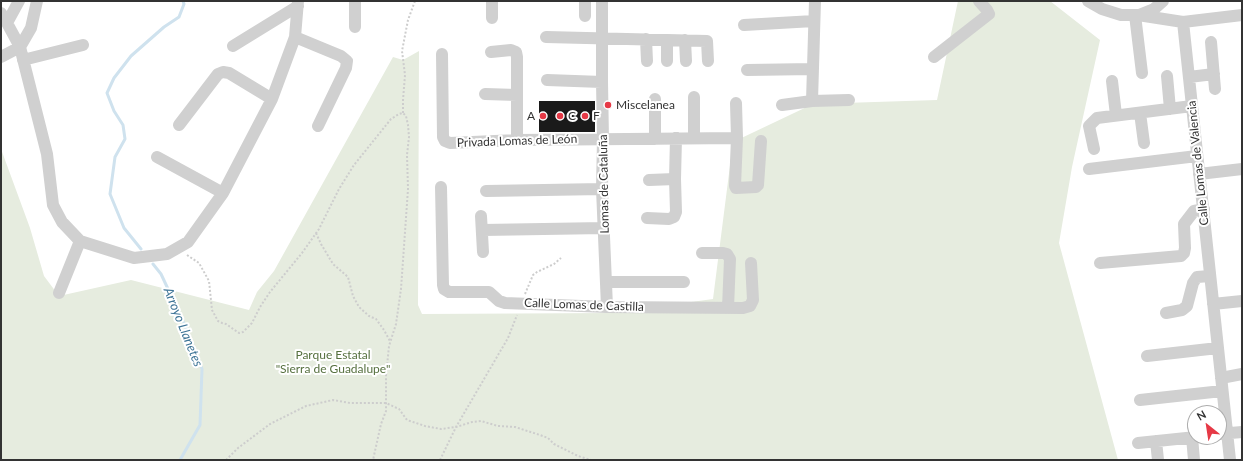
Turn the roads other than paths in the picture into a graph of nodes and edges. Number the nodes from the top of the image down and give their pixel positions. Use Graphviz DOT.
graph roads {
  1 [pos="19,1"];
  2 [pos="37,1"];
  3 [pos="355,1"];
  4 [pos="492,1"];
  5 [pos="585,1"];
  6 [pos="602,1"];
  7 [pos="815,1"];
  8 [pos="979,1"];
  9 [pos="1088,1"];
  10 [pos="1163,1"];
  11 [pos="298,3"];
  12 [pos="1137,15"];
  13 [pos="1242,15"];
  14 [pos="585,16"];
  15 [pos="4,18"];
  16 [pos="492,18"];
  17 [pos="814,21"];
  18 [pos="1183,22"];
  19 [pos="744,25"];
  20 [pos="355,27"];
  21 [pos="295,37"];
  22 [pos="546,37"];
  23 [pos="602,38"];
  24 [pos="646,39"];
  25 [pos="667,40"];
  26 [pos="685,40"];
  27 [pos="1211,42"];
  28 [pos="83,45"];
  29 [pos="232,46"];
  30 [pos="20,47"];
  31 [pos="491,52"];
  32 [pos="442,54"];
  33 [pos="1,57"];
  34 [pos="934,57"];
  35 [pos="23,60"];
  36 [pos="647,61"];
  37 [pos="667,61"];
  38 [pos="686,61"];
  39 [pos="708,61"];
  40 [pos="813,69"];
  41 [pos="747,70"];
  42 [pos="1142,73"];
  43 [pos="1214,74"];
  44 [pos="1167,76"];
  45 [pos="1189,77"];
  46 [pos="547,80"];
  47 [pos="1112,81"];
  48 [pos="602,82"];
  49 [pos="1215,89"];
  50 [pos="484,94"];
  51 [pos="517,95"];
  52 [pos="694,97"];
  53 [pos="272,99"];
  54 [pos="655,99"];
  55 [pos="849,100"];
  56 [pos="812,101"];
  57 [pos="736,103"];
  58 [pos="782,105"];
  59 [pos="1192,106"];
  60 [pos="1170,109"];
  61 [pos="1140,113"];
  62 [pos="1116,115"];
  63 [pos="180,125"];
  64 [pos="318,126"];
  65 [pos="676,138"];
  66 [pos="694,138"];
  67 [pos="737,138"];
  68 [pos="603,139"];
  69 [pos="655,139"];
  70 [pos="518,140"];
  71 [pos="761,141"];
  72 [pos="1144,143"];
  73 [pos="1094,149"];
  74 [pos="1197,156"];
  75 [pos="157,157"];
  76 [pos="1089,169"];
  77 [pos="1242,169"];
  78 [pos="1200,174"];
  79 [pos="675,179"];
  80 [pos="649,180"];
  81 [pos="441,187"];
  82 [pos="602,189"];
  83 [pos="486,191"];
  84 [pos="222,193"];
  85 [pos="1204,208"];
  86 [pos="482,216"];
  87 [pos="647,218"];
  88 [pos="604,228"];
  89 [pos="483,230"];
  90 [pos="80,240"];
  91 [pos="483,252"];
  92 [pos="702,253"];
  93 [pos="750,263"];
  94 [pos="1100,263"];
  95 [pos="1210,276"];
  96 [pos="606,282"];
  97 [pos="684,282"];
  98 [pos="58,293"];
  99 [pos="1242,301"];
  100 [pos="1213,304"];
  101 [pos="607,307"];
  102 [pos="728,308"];
  103 [pos="1166,313"];
  104 [pos="1218,348"];
  105 [pos="1147,356"];
  106 [pos="1242,374"];
  107 [pos="1221,378"];
  108 [pos="1222,391"];
  109 [pos="1140,400"];
  110 [pos="1222,405"];
  111 [pos="1242,432"];
  112 [pos="1227,434"];
  113 [pos="1187,438"];
  114 [pos="1156,441"];
  115 [pos="1138,443"];
  116 [pos="1194,445"];
  117 [pos="1226,445"];
  118 [pos="1158,460"];
  119 [pos="1194,460"];
  120 [pos="1230,460"];
  1 -- 15 [label="street"];
  2 -- 30 [label="street"];
  3 -- 20 [label="street"];
  4 -- 16 [label="street"];
  5 -- 14 [label="street"];
  6 -- 23 [label="street, Lomas de Cataluña"];
  7 -- 17 [label="street"];
  8 -- 34 [label="street"];
  9 -- 12 [label="street"];
  10 -- 12 [label="street"];
  11 -- 21 [label="street"];
  11 -- 29 [label="street"];
  12 -- 18 [label="street"];
  12 -- 42 [label="street"];
  13 -- 18 [label="street"];
  15 -- 30 [label="street"];
  17 -- 19 [label="street"];
  17 -- 40 [label="street"];
  18 -- 45 [label="street, Calle Lomas de Valencia"];
  21 -- 53 [label="street"];
  21 -- 64 [label="street"];
  22 -- 23 [label="street"];
  23 -- 24 [label="street"];
  23 -- 48 [label="street, Lomas de Cataluña"];
  24 -- 25 [label="street"];
  24 -- 36 [label="street"];
  25 -- 26 [label="street"];
  25 -- 37 [label="street"];
  26 -- 38 [label="street"];
  26 -- 39 [label="street"];
  27 -- 43 [label="street"];
  28 -- 35 [label="street"];
  30 -- 33 [label="street"];
  30 -- 35 [label="street"];
  31 -- 51 [label="street"];
  32 -- 70 [label="street, Privada Lomas de León"];
  35 -- 90 [label="street"];
  40 -- 41 [label="street"];
  40 -- 56 [label="street"];
  43 -- 45 [label="street"];
  43 -- 49 [label="street"];
  44 -- 60 [label="street"];
  45 -- 59 [label="street, Calle Lomas de Valencia"];
  46 -- 48 [label="street"];
  47 -- 62 [label="street"];
  48 -- 68 [label="street, Lomas de Cataluña"];
  50 -- 51 [label="street"];
  51 -- 70 [label="street"];
  52 -- 66 [label="street"];
  53 -- 63 [label="street"];
  53 -- 84 [label="street"];
  54 -- 69 [label="street"];
  55 -- 56 [label="street"];
  56 -- 58 [label="street"];
  57 -- 67 [label="street"];
  59 -- 60 [label="street"];
  59 -- 74 [label="street, Calle Lomas de Valencia"];
  60 -- 61 [label="street"];
  61 -- 62 [label="street"];
  61 -- 72 [label="street"];
  62 -- 73 [label="street"];
  65 -- 66 [label="street, Privada Lomas de León"];
  65 -- 69 [label="street, Privada Lomas de León"];
  65 -- 79 [label="street"];
  66 -- 67 [label="street, Privada Lomas de León"];
  67 -- 71 [label="street"];
  68 -- 69 [label="street, Privada Lomas de León"];
  68 -- 70 [label="street, Privada Lomas de León"];
  68 -- 82 [label="street, Lomas de Cataluña"];
  74 -- 76 [label="street"];
  74 -- 78 [label="street, Calle Lomas de Valencia"];
  75 -- 84 [label="street"];
  77 -- 78 [label="street"];
  78 -- 85 [label="street, Calle Lomas de Valencia"];
  79 -- 80 [label="street"];
  79 -- 87 [label="street"];
  81 -- 101 [label="street, Calle Lomas de Castilla"];
  82 -- 83 [label="street"];
  82 -- 88 [label="street, Lomas de Cataluña"];
  84 -- 90 [label="street"];
  85 -- 94 [label="street"];
  85 -- 95 [label="street, Calle Lomas de Valencia"];
  86 -- 89 [label="street"];
  88 -- 89 [label="street"];
  88 -- 96 [label="street, Lomas de Cataluña"];
  89 -- 91 [label="street"];
  90 -- 98 [label="street"];
  92 -- 102 [label="street"];
  93 -- 102 [label="street, Calle Lomas de Castilla"];
  95 -- 100 [label="street, Calle Lomas de Valencia"];
  95 -- 103 [label="street"];
  96 -- 97 [label="street"];
  96 -- 101 [label="street, Lomas de Cataluña"];
  99 -- 100 [label="street"];
  100 -- 104 [label="street, Calle Lomas de Valencia"];
  101 -- 102 [label="street, Calle Lomas de Castilla"];
  104 -- 105 [label="street"];
  104 -- 107 [label="street, Calle Lomas de Valencia"];
  106 -- 107 [label="street"];
  107 -- 108 [label="street, Calle Lomas de Valencia"];
  108 -- 109 [label="street"];
  108 -- 110 [label="street, Calle Lomas de Valencia"];
  111 -- 112 [label="street"];
  113 -- 114 [label="street"];
  114 -- 115 [label="street"];
  114 -- 118 [label="street"];
  116 -- 119 [label="street"];
  117 -- 120 [label="street, Calle Lomas de Valencia"];
}
